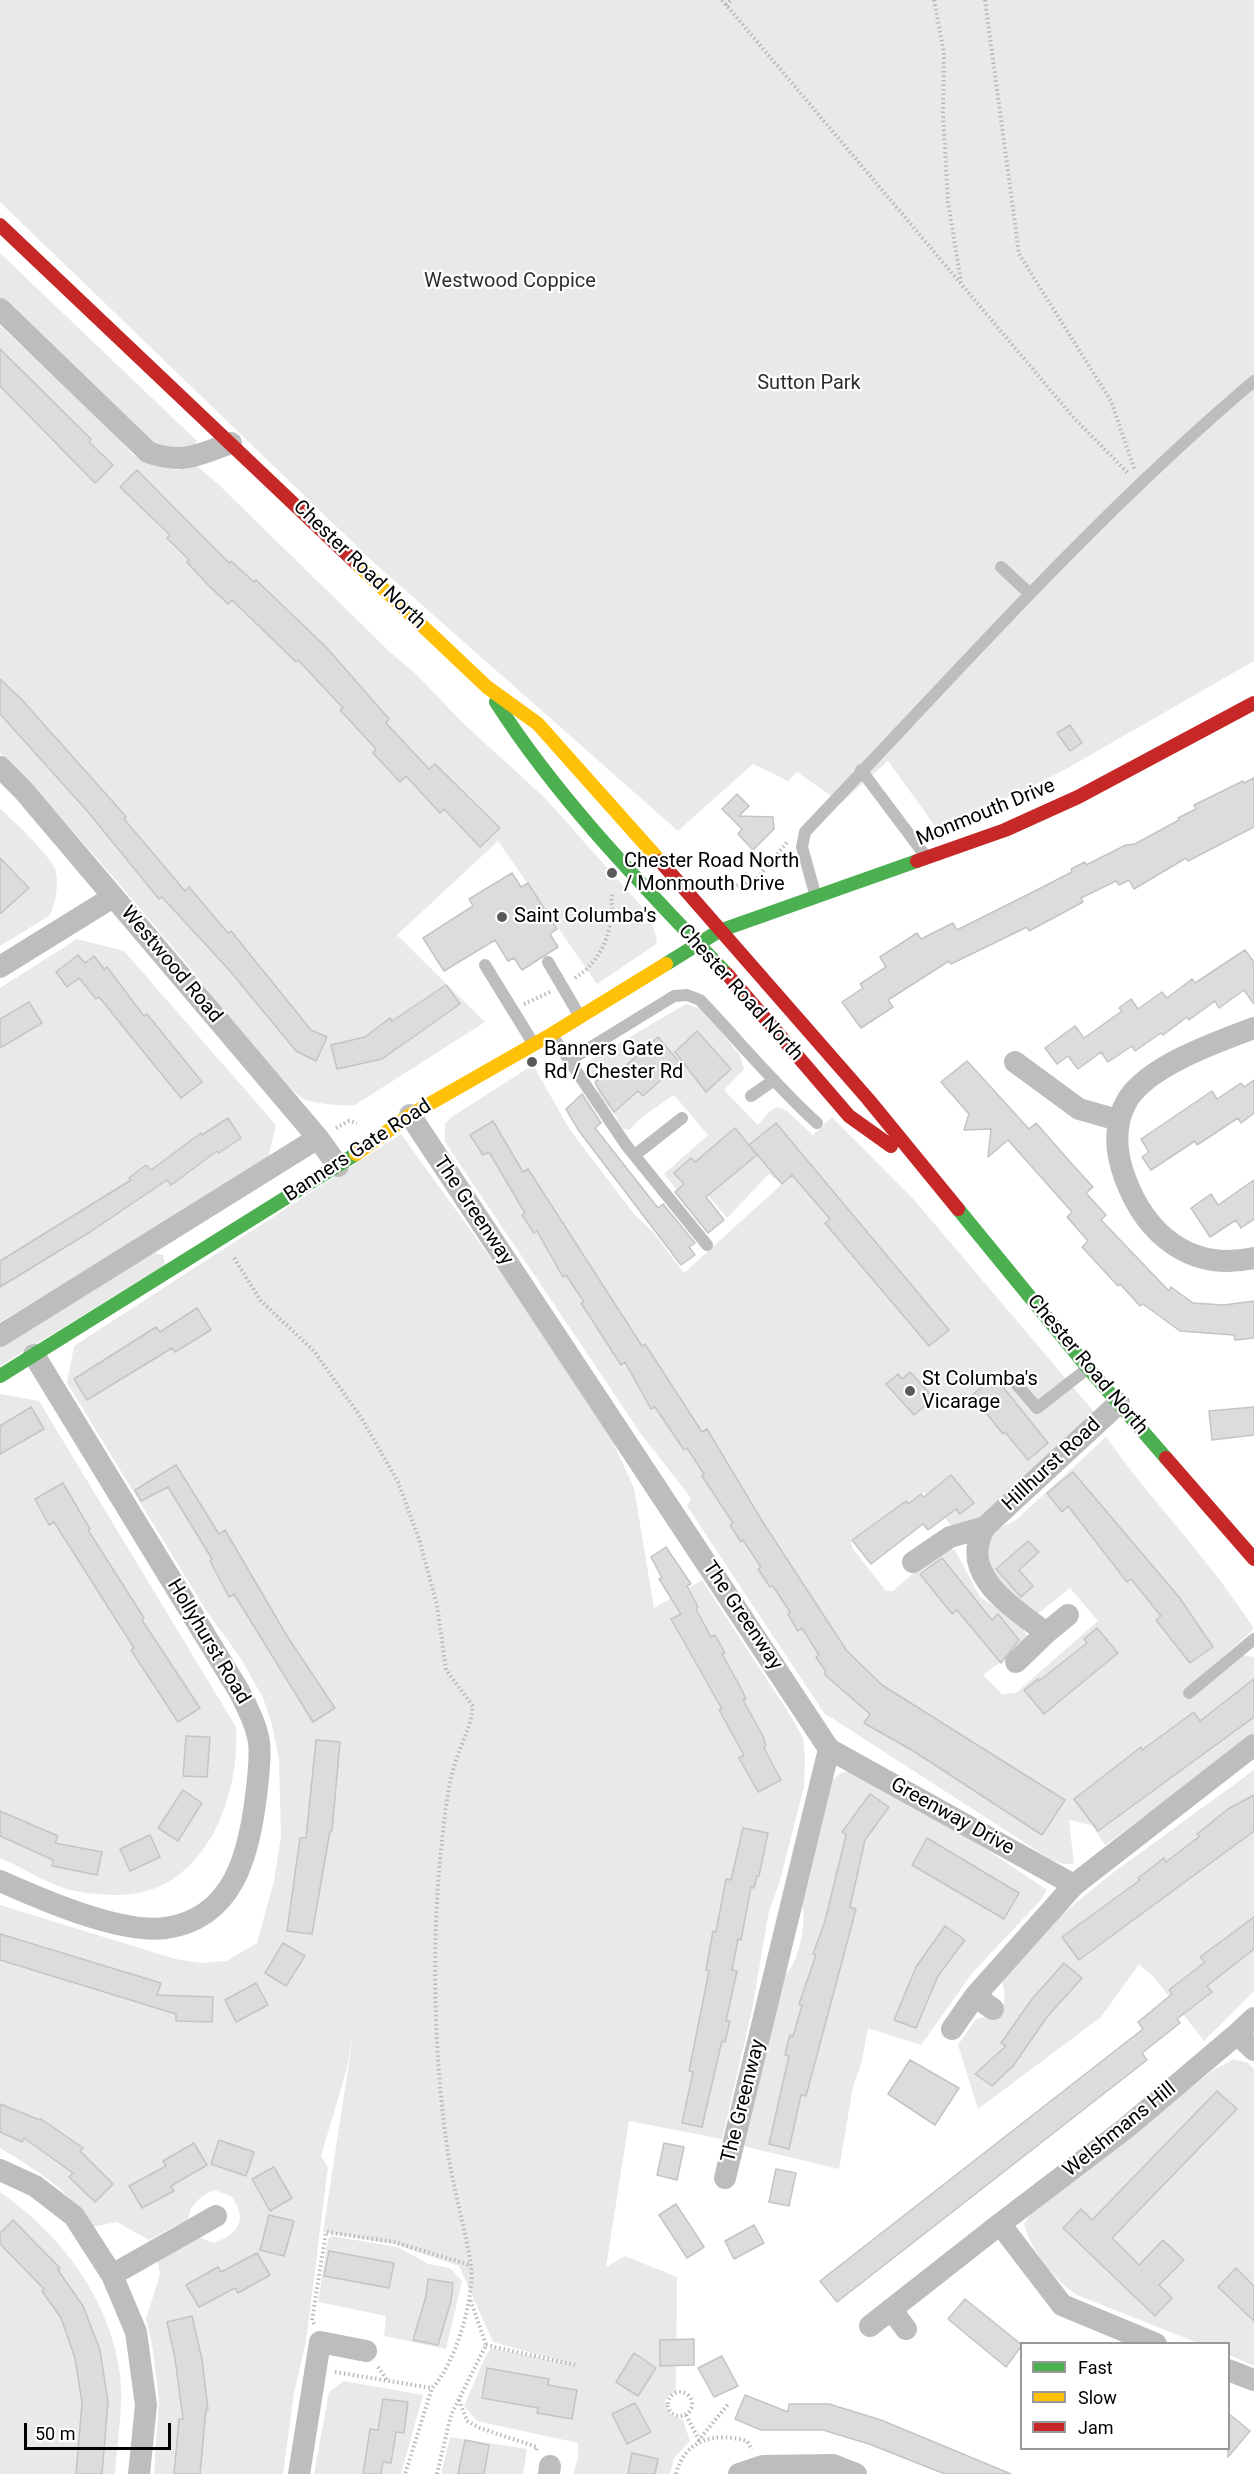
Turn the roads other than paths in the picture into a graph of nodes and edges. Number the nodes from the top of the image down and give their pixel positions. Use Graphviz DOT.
graph roads {
  1 [pos="0,225"];
  2 [pos="0,309"];
  3 [pos="1254,381"];
  4 [pos="231,443"];
  5 [pos="1000,567"];
  6 [pos="1030,594"];
  7 [pos="488,687"];
  8 [pos="1254,703"];
  9 [pos="0,767"];
  10 [pos="861,770"];
  11 [pos="928,859"];
  12 [pos="113,897"];
  13 [pos="816,898"];
  14 [pos="719,930"];
  15 [pos="696,944"];
  16 [pos="548,962"];
  17 [pos="485,965"];
  18 [pos="0,967"];
  19 [pos="579,1016"];
  20 [pos="1254,1028"];
  21 [pos="552,1034"];
  22 [pos="533,1044"];
  23 [pos="570,1060"];
  24 [pos="1015,1062"];
  25 [pos="774,1080"];
  26 [pos="750,1096"];
  27 [pos="410,1115"];
  28 [pos="682,1118"];
  29 [pos="1118,1120"];
  30 [pos="817,1123"];
  31 [pos="318,1138"];
  32 [pos="635,1155"];
  33 [pos="338,1166"];
  34 [pos="922,1168"];
  35 [pos="707,1245"];
  36 [pos="1254,1258"];
  37 [pos="0,1336"];
  38 [pos="34,1355"];
  39 [pos="1088,1368"];
  40 [pos="0,1376"];
  41 [pos="1012,1379"];
  42 [pos="1119,1403"];
  43 [pos="985,1527"];
  44 [pos="1254,1559"];
  45 [pos="913,1562"];
  46 [pos="1068,1615"];
  47 [pos="1046,1633"];
  48 [pos="1254,1640"];
  49 [pos="1016,1662"];
  50 [pos="1189,1693"];
  51 [pos="1254,1745"];
  52 [pos="829,1749"];
  53 [pos="0,1881"];
  54 [pos="1074,1885"];
  55 [pos="1254,2018"];
  56 [pos="952,2029"];
  57 [pos="1237,2034"];
  58 [pos="1254,2050"];
  59 [pos="0,2170"];
  60 [pos="725,2178"];
  61 [pos="216,2216"];
  62 [pos="1000,2224"];
  63 [pos="112,2275"];
  64 [pos="891,2309"];
  65 [pos="870,2326"];
  66 [pos="906,2329"];
  67 [pos="1154,2342"];
  68 [pos="366,2350"];
  69 [pos="1230,2371"];
  70 [pos="1254,2380"];
  71 [pos="139,2474"];
  72 [pos="299,2474"];
  73 [pos="739,2474"];
  74 [pos="856,2474"];
  1 -- 4 [label="main road, Chester Road North"];
  2 -- 4 [label="street"];
  3 -- 6 [label="lane"];
  4 -- 7 [label="main road, Chester Road North"];
  5 -- 6 [label="lane"];
  6 -- 10 [label="lane"];
  7 -- 14 [label="main road, Chester Road North"];
  7 -- 15 [label="main road, Chester Road North"];
  8 -- 11 [label="main road, Monmouth Drive"];
  9 -- 12 [label="street, Westwood Road"];
  10 -- 11 [label="lane"];
  10 -- 13 [label="lane"];
  11 -- 13 [label="main road, Monmouth Drive"];
  12 -- 18 [label="street"];
  12 -- 31 [label="street, Westwood Road"];
  13 -- 14 [label="main road, Monmouth Drive"];
  14 -- 15 [label="main road, Banners Gate Road"];
  14 -- 34 [label="main road, Chester Road North"];
  15 -- 19 [label="main road, Banners Gate Road"];
  15 -- 34 [label="main road, Chester Road North"];
  16 -- 19 [label="lane"];
  17 -- 22 [label="lane"];
  19 -- 21 [label="main road, Banners Gate Road"];
  20 -- 29 [label="street"];
  21 -- 22 [label="main road, Banners Gate Road"];
  21 -- 23 [label="lane"];
  22 -- 27 [label="main road, Banners Gate Road"];
  23 -- 25 [label="lane"];
  23 -- 32 [label="lane"];
  24 -- 29 [label="street"];
  25 -- 26 [label="lane"];
  25 -- 30 [label="lane"];
  27 -- 33 [label="main road, Banners Gate Road"];
  27 -- 52 [label="street, The Greenway"];
  28 -- 32 [label="lane"];
  29 -- 36 [label="street"];
  31 -- 33 [label="street, Westwood Road"];
  31 -- 37 [label="street, Banners Gate Road"];
  32 -- 35 [label="lane"];
  33 -- 38 [label="main road, Banners Gate Road"];
  34 -- 39 [label="main road, Chester Road North"];
  38 -- 40 [label="main road, Banners Gate Road"];
  38 -- 53 [label="street, Hollyhurst Road"];
  39 -- 41 [label="lane"];
  39 -- 42 [label="main road, Chester Road North"];
  42 -- 43 [label="street, Hillhurst Road"];
  42 -- 44 [label="main road, Chester Road North"];
  43 -- 45 [label="street, Hillhurst Road"];
  43 -- 47 [label="street, Hillhurst Road"];
  46 -- 47 [label="street"];
  47 -- 49 [label="street"];
  48 -- 50 [label="lane"];
  51 -- 54 [label="street"];
  52 -- 54 [label="street, Greenway Drive"];
  52 -- 60 [label="street, The Greenway"];
  54 -- 56 [label="street"];
  55 -- 57 [label="street, Welshmans Hill"];
  57 -- 58 [label="street"];
  57 -- 62 [label="street, Welshmans Hill"];
  59 -- 63 [label="street"];
  61 -- 63 [label="street"];
  62 -- 64 [label="street, Welshmans Hill"];
  62 -- 67 [label="street"];
  63 -- 71 [label="street"];
  64 -- 65 [label="street, Welshmans Hill"];
  64 -- 66 [label="street"];
  68 -- 72 [label="street"];
  69 -- 70 [label="street"];
  73 -- 74 [label="street"];
}
